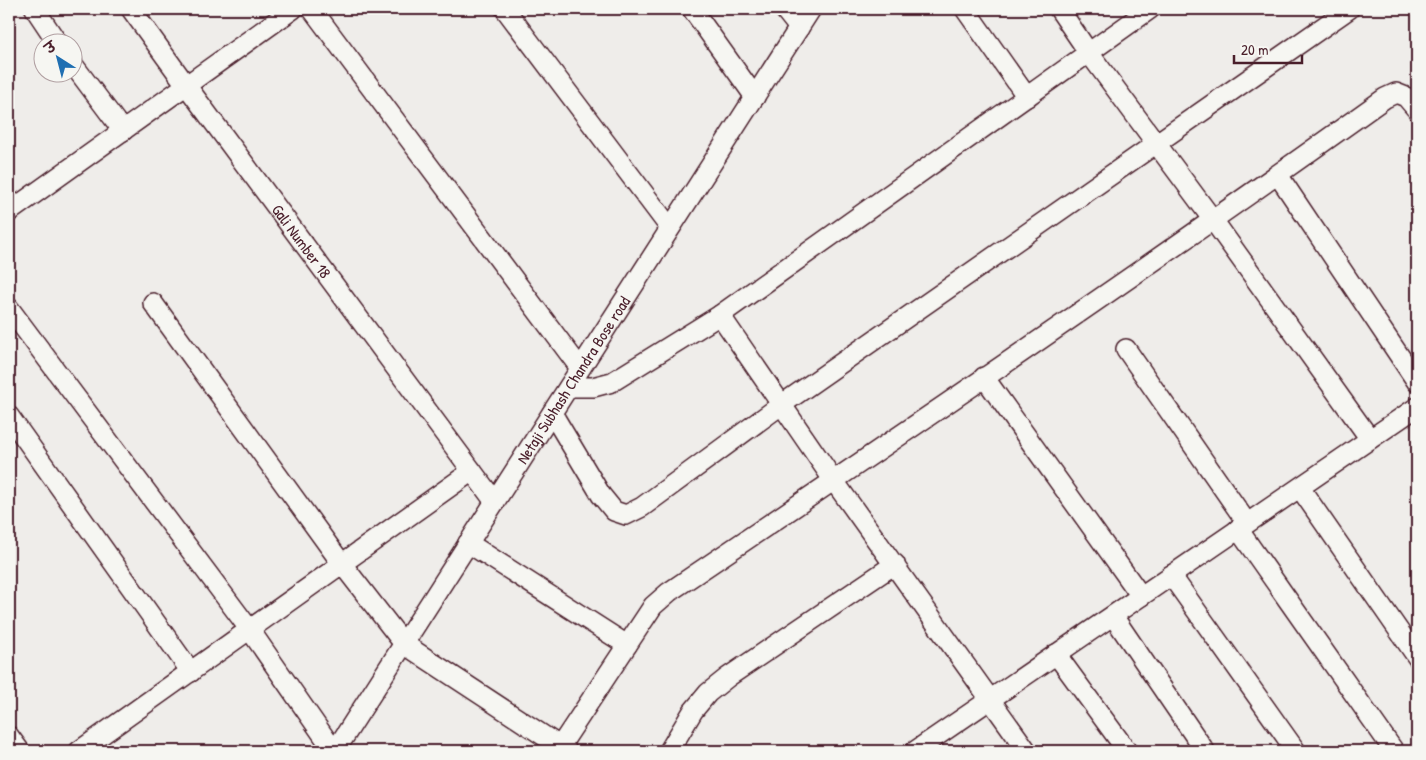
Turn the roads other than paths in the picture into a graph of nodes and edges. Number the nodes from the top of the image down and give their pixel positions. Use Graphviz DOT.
graph roads {
  1 [pos="35,9"];
  2 [pos="131,9"];
  3 [pos="293,9"];
  4 [pos="312,9"];
  5 [pos="505,9"];
  6 [pos="692,9"];
  7 [pos="784,9"];
  8 [pos="811,9"];
  9 [pos="965,9"];
  10 [pos="1058,9"];
  11 [pos="1150,9"];
  12 [pos="1349,9"];
  13 [pos="799,28"];
  14 [pos="50,32"];
  15 [pos="1089,53"];
  16 [pos="82,76"];
  17 [pos="186,85"];
  18 [pos="755,97"];
  19 [pos="1026,97"];
  20 [pos="1417,110"];
  21 [pos="123,130"];
  22 [pos="1157,143"];
  23 [pos="1278,175"];
  24 [pos="9,212"];
  25 [pos="1213,220"];
  26 [pos="670,228"];
  27 [pos="153,303"];
  28 [pos="9,308"];
  29 [pos="720,316"];
  30 [pos="1126,349"];
  31 [pos="580,368"];
  32 [pos="984,378"];
  33 [pos="1417,382"];
  34 [pos="569,387"];
  35 [pos="781,405"];
  36 [pos="1417,407"];
  37 [pos="552,413"];
  38 [pos="9,416"];
  39 [pos="1370,439"];
  40 [pos="472,472"];
  41 [pos="834,481"];
  42 [pos="1300,488"];
  43 [pos="495,502"];
  44 [pos="1243,526"];
  45 [pos="468,543"];
  46 [pos="342,564"];
  47 [pos="894,564"];
  48 [pos="1171,575"];
  49 [pos="1141,596"];
  50 [pos="1113,616"];
  51 [pos="250,630"];
  52 [pos="404,644"];
  53 [pos="627,645"];
  54 [pos="1056,654"];
  55 [pos="1417,657"];
  56 [pos="191,672"];
  57 [pos="991,699"];
  58 [pos="9,736"];
  59 [pos="561,750"];
  60 [pos="920,750"];
  61 [pos="20,751"];
  62 [pos="79,751"];
  63 [pos="335,751"];
  64 [pos="669,751"];
  65 [pos="1027,751"];
  66 [pos="1127,751"];
  67 [pos="1205,751"];
  68 [pos="1296,751"];
  69 [pos="1394,751"];
  1 -- 14 [label="street"];
  2 -- 17 [label="street, Gali Number 18"];
  3 -- 17 [label="street"];
  4 -- 31 [label="street"];
  5 -- 26 [label="street"];
  6 -- 18 [label="street"];
  7 -- 13 [label="street"];
  8 -- 13 [label="street, Netaji Subhash Chandra Bose road"];
  9 -- 19 [label="street"];
  10 -- 15 [label="street"];
  11 -- 15 [label="street"];
  12 -- 22 [label="street"];
  13 -- 18 [label="street, Netaji Subhash Chandra Bose road"];
  15 -- 19 [label="street"];
  15 -- 22 [label="street"];
  16 -- 21 [label="street"];
  17 -- 21 [label="street"];
  17 -- 40 [label="street, Gali Number 18"];
  18 -- 26 [label="street, Netaji Subhash Chandra Bose road"];
  19 -- 29 [label="street"];
  20 -- 23 [label="street"];
  21 -- 24 [label="street"];
  22 -- 25 [label="street"];
  22 -- 35 [label="street"];
  23 -- 25 [label="street"];
  23 -- 33 [label="street"];
  25 -- 32 [label="street"];
  25 -- 39 [label="street"];
  26 -- 31 [label="street, Netaji Subhash Chandra Bose road"];
  27 -- 46 [label="street"];
  28 -- 51 [label="street"];
  29 -- 34 [label="street"];
  29 -- 35 [label="street"];
  30 -- 44 [label="street"];
  31 -- 34 [label="street, Netaji Subhash Chandra Bose road"];
  32 -- 41 [label="street"];
  32 -- 49 [label="street"];
  34 -- 37 [label="street, Netaji Subhash Chandra Bose road"];
  35 -- 37 [label="street"];
  35 -- 41 [label="street"];
  36 -- 39 [label="street"];
  37 -- 43 [label="street, Netaji Subhash Chandra Bose road"];
  38 -- 56 [label="street"];
  39 -- 42 [label="street"];
  40 -- 43 [label="street, Gali Number 18"];
  40 -- 46 [label="street"];
  41 -- 47 [label="street"];
  41 -- 53 [label="street"];
  42 -- 44 [label="street"];
  42 -- 55 [label="street"];
  43 -- 45 [label="street, Netaji Subhash Chandra Bose road"];
  44 -- 48 [label="street"];
  44 -- 69 [label="street"];
  45 -- 52 [label="street, Netaji Subhash Chandra Bose road"];
  45 -- 53 [label="street"];
  46 -- 51 [label="street"];
  46 -- 52 [label="street"];
  47 -- 57 [label="street"];
  47 -- 64 [label="street"];
  48 -- 49 [label="street"];
  48 -- 68 [label="street"];
  49 -- 50 [label="street"];
  50 -- 54 [label="street"];
  50 -- 67 [label="street"];
  51 -- 56 [label="street"];
  51 -- 63 [label="street"];
  52 -- 59 [label="street"];
  52 -- 63 [label="street, Netaji Subhash Chandra Bose road"];
  53 -- 59 [label="street"];
  54 -- 57 [label="street"];
  54 -- 66 [label="street"];
  56 -- 62 [label="street"];
  57 -- 60 [label="street"];
  57 -- 65 [label="street"];
  58 -- 61 [label="street"];
}
